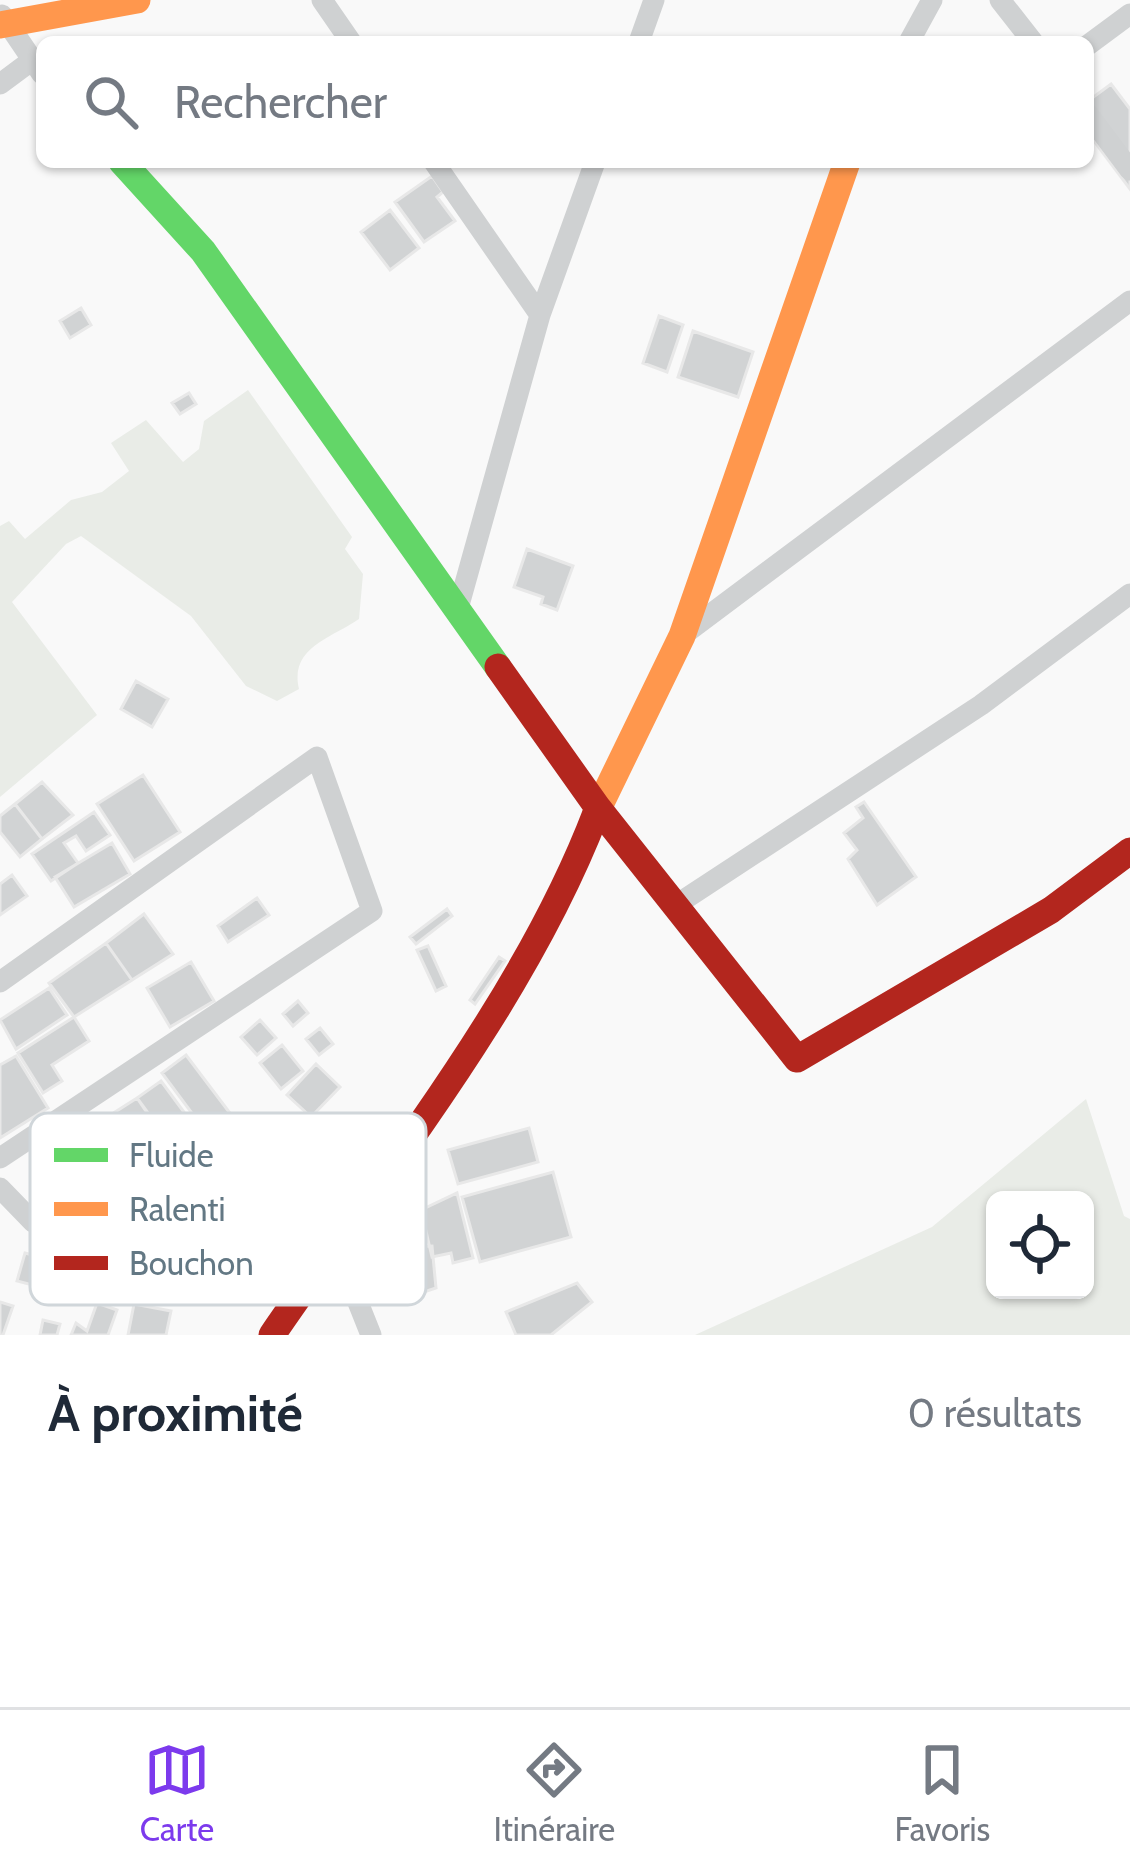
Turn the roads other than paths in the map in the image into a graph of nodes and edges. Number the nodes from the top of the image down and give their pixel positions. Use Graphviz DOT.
graph roads {
  1 [pos="137,0"];
  2 [pos="322,0"];
  3 [pos="654,0"];
  4 [pos="932,0"];
  5 [pos="1000,0"];
  6 [pos="1130,14"];
  7 [pos="2,20"];
  8 [pos="347,36"];
  9 [pos="641,36"];
  10 [pos="912,36"];
  11 [pos="1028,36"];
  12 [pos="1094,41"];
  13 [pos="36,67"];
  14 [pos="0,85"];
  15 [pos="1094,122"];
  16 [pos="127,168"];
  17 [pos="438,168"];
  18 [pos="593,168"];
  19 [pos="845,168"];
  20 [pos="1130,170"];
  21 [pos="1130,301"];
  22 [pos="540,315"];
  23 [pos="1130,594"];
  24 [pos="459,604"];
  25 [pos="682,636"];
  26 [pos="598,808"];
  27 [pos="1130,851"];
  28 [pos="679,903"];
  29 [pos="0,982"];
  30 [pos="68,1113"];
  31 [pos="423,1113"];
  32 [pos="30,1138"];
  33 [pos="0,1158"];
  34 [pos="0,1188"];
  35 [pos="30,1219"];
  36 [pos="292,1305"];
  37 [pos="358,1305"];
  38 [pos="272,1335"];
  39 [pos="370,1335"];
  1 -- 7 [label="street"];
  2 -- 8 [label="street"];
  3 -- 9 [label="street"];
  4 -- 10 [label="street"];
  5 -- 11 [label="street"];
  6 -- 12 [label="street"];
  7 -- 13 [label="street"];
  13 -- 14 [label="street"];
  15 -- 20 [label="street"];
  16 -- 24 [label="street"];
  17 -- 22 [label="street"];
  18 -- 22 [label="street"];
  19 -- 25 [label="street"];
  21 -- 25 [label="street"];
  22 -- 24 [label="street"];
  23 -- 28 [label="street"];
  24 -- 26 [label="street"];
  25 -- 26 [label="street"];
  26 -- 28 [label="street"];
  26 -- 31 [label="street"];
  27 -- 28 [label="street"];
  29 -- 30 [label="street"];
  32 -- 33 [label="street"];
  34 -- 35 [label="street"];
  36 -- 38 [label="street"];
  37 -- 39 [label="street"];
}
